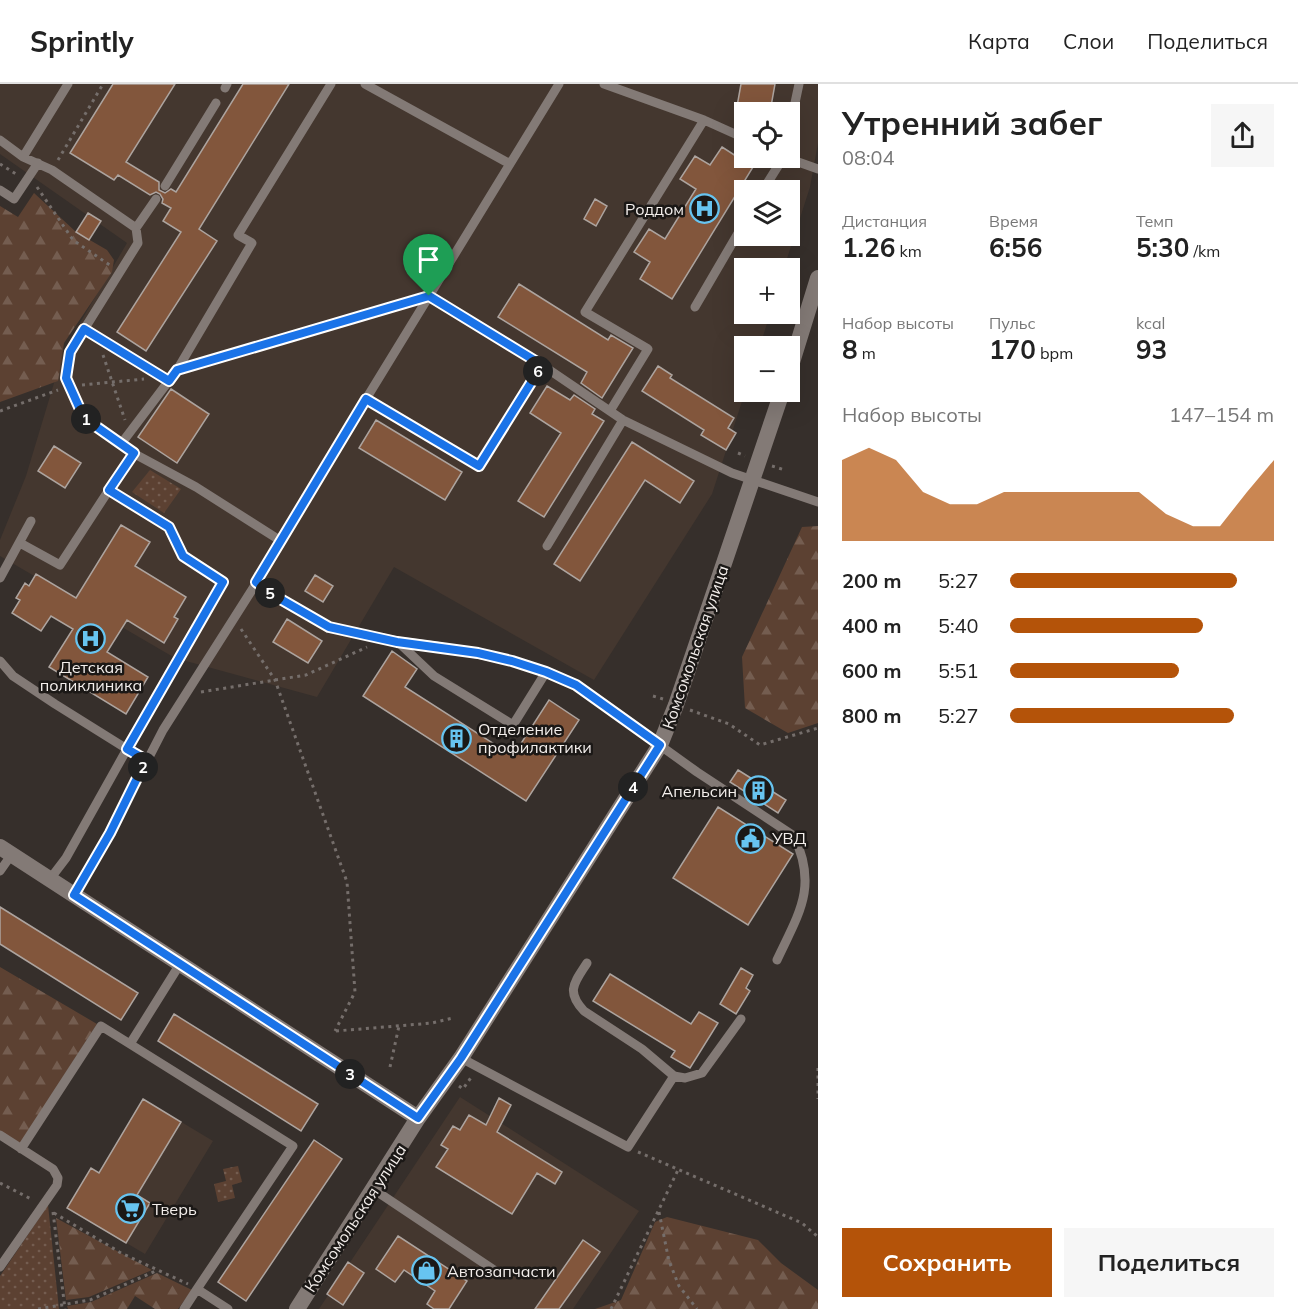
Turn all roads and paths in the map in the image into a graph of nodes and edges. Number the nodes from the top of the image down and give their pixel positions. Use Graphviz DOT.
graph roads {
  1 [pos="68,84"];
  2 [pos="103,84"];
  3 [pos="331,84"];
  4 [pos="365,84"];
  5 [pos="559,84"];
  6 [pos="604,84"];
  7 [pos="799,84"];
  8 [pos="795,102"];
  9 [pos="216,103"];
  10 [pos="704,120"];
  11 [pos="734,134"];
  12 [pos="0,140"];
  13 [pos="23,157"];
  14 [pos="38,163"];
  15 [pos="800,163"];
  16 [pos="0,164"];
  17 [pos="510,164"];
  18 [pos="818,169"];
  19 [pos="52,170"];
  20 [pos="26,180"];
  21 [pos="165,186"];
  22 [pos="0,190"];
  23 [pos="156,199"];
  24 [pos="136,228"];
  25 [pos="734,240"];
  26 [pos="120,272"];
  27 [pos="818,278"];
  28 [pos="429,296"];
  29 [pos="695,307"];
  30 [pos="84,329"];
  31 [pos="800,336"];
  32 [pos="102,352"];
  33 [pos="542,365"];
  34 [pos="177,370"];
  35 [pos="129,381"];
  36 [pos="169,381"];
  37 [pos="112,382"];
  38 [pos="70,386"];
  39 [pos="366,399"];
  40 [pos="778,402"];
  41 [pos="0,411"];
  42 [pos="610,411"];
  43 [pos="622,420"];
  44 [pos="129,429"];
  45 [pos="121,444"];
  46 [pos="134,453"];
  47 [pos="767,464"];
  48 [pos="785,470"];
  49 [pos="751,480"];
  50 [pos="109,490"];
  51 [pos="818,502"];
  52 [pos="31,522"];
  53 [pos="281,541"];
  54 [pos="20,543"];
  55 [pos="547,546"];
  56 [pos="0,578"];
  57 [pos="256,582"];
  58 [pos="234,618"];
  59 [pos="385,639"];
  60 [pos="397,642"];
  61 [pos="0,663"];
  62 [pos="546,672"];
  63 [pos="275,680"];
  64 [pos="186,694"];
  65 [pos="685,708"];
  66 [pos="818,728"];
  67 [pos="660,745"];
  68 [pos="127,749"];
  69 [pos="146,760"];
  70 [pos="6,850"];
  71 [pos="0,871"];
  72 [pos="50,879"];
  73 [pos="74,895"];
  74 [pos="777,960"];
  75 [pos="587,963"];
  76 [pos="180,964"];
  77 [pos="453,1018"];
  78 [pos="741,1020"];
  79 [pos="399,1026"];
  80 [pos="130,1044"];
  81 [pos="461,1058"];
  82 [pos="390,1067"];
  83 [pos="818,1068"];
  84 [pos="674,1076"];
  85 [pos="469,1079"];
  86 [pos="463,1089"];
  87 [pos="818,1099"];
  88 [pos="418,1118"];
  89 [pos="0,1135"];
  90 [pos="628,1147"];
  91 [pos="21,1149"];
  92 [pos="678,1170"];
  93 [pos="0,1182"];
  94 [pos="373,1189"];
  95 [pos="51,1193"];
  96 [pos="42,1205"];
  97 [pos="659,1210"];
  98 [pos="54,1213"];
  99 [pos="818,1237"];
  100 [pos="0,1267"];
  101 [pos="158,1270"];
  102 [pos="500,1274"];
  103 [pos="197,1289"];
  104 [pos="64,1304"];
  105 [pos="38,1309"];
  106 [pos="65,1309"];
  107 [pos="184,1309"];
  108 [pos="228,1309"];
  109 [pos="297,1309"];
  110 [pos="611,1309"];
  111 [pos="697,1309"];
  1 -- 13 [label="lane"];
  2 -- 19 [label="path"];
  3 -- 34 [label="lane"];
  4 -- 17 [label="lane"];
  5 -- 17 [label="lane"];
  6 -- 10 [label="lane"];
  7 -- 8 [label="lane"];
  9 -- 21 [label="lane"];
  10 -- 11 [label="lane"];
  10 -- 42 [label="lane"];
  12 -- 13 [label="lane"];
  13 -- 14 [label="lane"];
  14 -- 19 [label="lane"];
  14 -- 20 [label="lane"];
  15 -- 18 [label="lane"];
  16 -- 20 [label="path"];
  17 -- 28 [label="lane"];
  19 -- 24 [label="lane"];
  20 -- 22 [label="lane"];
  20 -- 26 [label="path"];
  23 -- 24 [label="lane"];
  24 -- 26 [label="lane"];
  25 -- 29 [label="lane"];
  26 -- 30 [label="lane"];
  27 -- 31 [label="street"];
  28 -- 33 [label="path"];
  28 -- 34 [label="path"];
  28 -- 39 [label="lane"];
  30 -- 36 [label="lane"];
  30 -- 38 [label="lane"];
  32 -- 37 [label="path"];
  33 -- 39 [label="lane"];
  33 -- 42 [label="lane"];
  34 -- 36 [label="lane"];
  35 -- 37 [label="path"];
  36 -- 45 [label="lane"];
  37 -- 38 [label="path"];
  37 -- 44 [label="path"];
  38 -- 41 [label="path"];
  38 -- 45 [label="lane"];
  39 -- 53 [label="lane"];
  40 -- 49 [label="street, Комсомольская улица"];
  42 -- 43 [label="lane"];
  43 -- 49 [label="lane"];
  43 -- 55 [label="lane"];
  45 -- 46 [label="lane"];
  46 -- 50 [label="lane"];
  46 -- 53 [label="lane"];
  47 -- 48 [label="path"];
  49 -- 51 [label="lane"];
  49 -- 67 [label="street, Комсомольская улица"];
  50 -- 54 [label="lane"];
  50 -- 68 [label="lane"];
  52 -- 54 [label="lane"];
  53 -- 57 [label="lane"];
  54 -- 56 [label="lane"];
  57 -- 58 [label="lane"];
  57 -- 59 [label="lane"];
  58 -- 63 [label="path"];
  58 -- 64 [label="lane"];
  59 -- 60 [label="lane"];
  59 -- 63 [label="path"];
  60 -- 62 [label="lane"];
  60 -- 62 [label="lane"];
  61 -- 68 [label="lane"];
  62 -- 67 [label="lane"];
  63 -- 64 [label="path"];
  63 -- 79 [label="path"];
  64 -- 69 [label="lane"];
  65 -- 66 [label="path"];
  67 -- 74 [label="lane"];
  67 -- 81 [label="street, Комсомольская улица"];
  68 -- 69 [label="lane"];
  68 -- 72 [label="lane"];
  69 -- 73 [label="lane"];
  70 -- 71 [label="lane"];
  70 -- 72 [label="street"];
  72 -- 73 [label="street"];
  73 -- 76 [label="street"];
  75 -- 84 [label="lane"];
  76 -- 80 [label="lane"];
  76 -- 88 [label="street"];
  77 -- 79 [label="path"];
  78 -- 84 [label="lane"];
  79 -- 82 [label="path"];
  80 -- 91 [label="lane"];
  80 -- 103 [label="lane"];
  81 -- 88 [label="street, Комсомольская улица"];
  81 -- 90 [label="lane"];
  83 -- 87 [label="path"];
  84 -- 90 [label="lane"];
  85 -- 86 [label="path"];
  88 -- 94 [label="street, Комсомольская улица"];
  89 -- 91 [label="lane"];
  90 -- 92 [label="path"];
  91 -- 95 [label="lane"];
  92 -- 97 [label="path"];
  92 -- 99 [label="path"];
  93 -- 96 [label="path"];
  94 -- 102 [label="lane"];
  94 -- 109 [label="street, Комсомольская улица"];
  95 -- 96 [label="lane"];
  95 -- 98 [label="path"];
  96 -- 100 [label="lane"];
  97 -- 110 [label="path"];
  97 -- 111 [label="path"];
  98 -- 101 [label="path"];
  98 -- 104 [label="path"];
  101 -- 103 [label="path"];
  101 -- 104 [label="path"];
  103 -- 107 [label="lane"];
  103 -- 108 [label="lane"];
  104 -- 105 [label="path"];
  104 -- 106 [label="path"];
}
